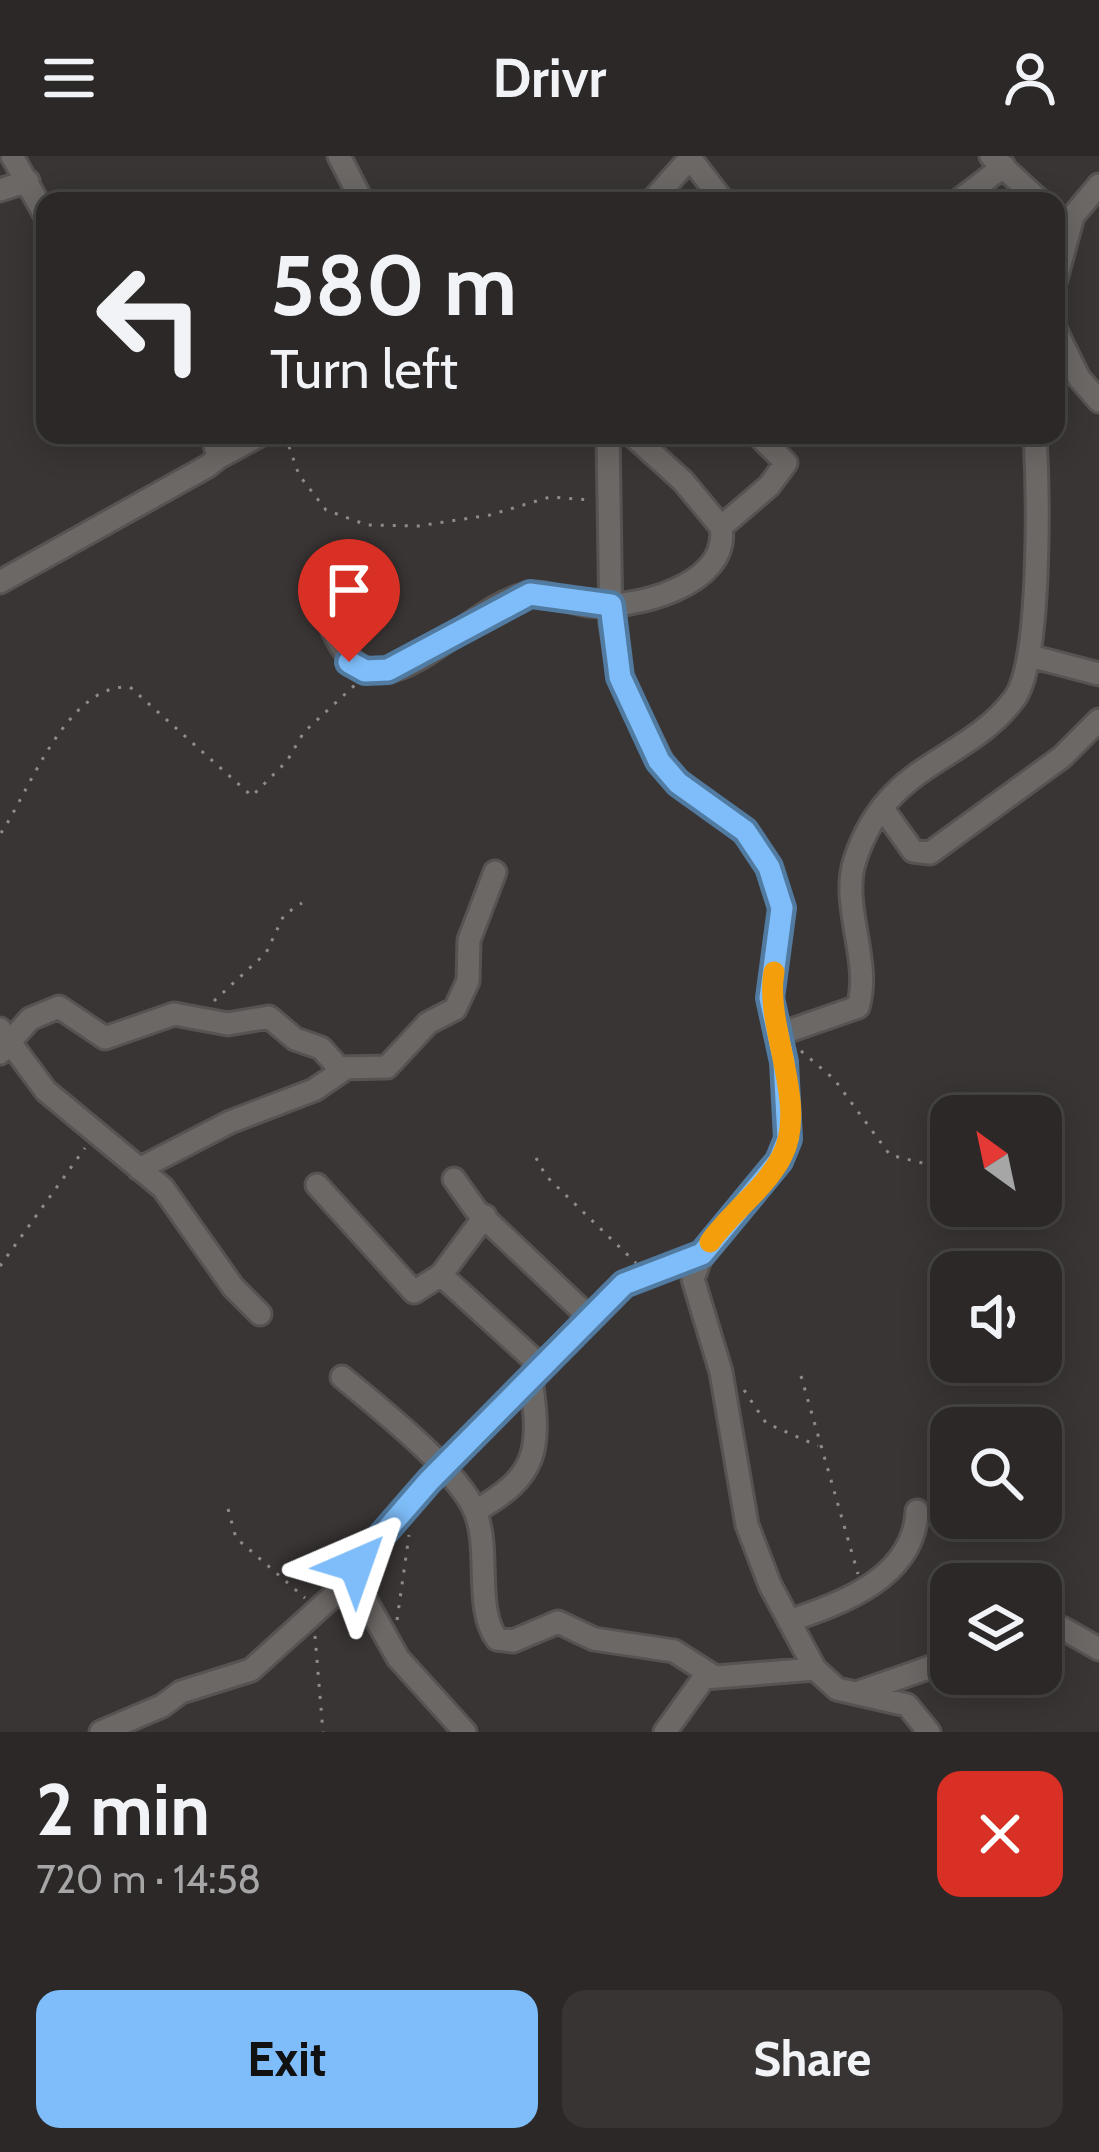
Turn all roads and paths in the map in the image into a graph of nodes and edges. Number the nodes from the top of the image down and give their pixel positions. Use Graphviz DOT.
graph roads {
  1 [pos="12,156"];
  2 [pos="338,156"];
  3 [pos="691,157"];
  4 [pos="998,161"];
  5 [pos="28,181"];
  6 [pos="1099,185"];
  7 [pos="0,190"];
  8 [pos="357,192"];
  9 [pos="660,192"];
  10 [pos="716,192"];
  11 [pos="967,192"];
  12 [pos="1031,192"];
  13 [pos="36,197"];
  14 [pos="1080,206"];
  15 [pos="1065,207"];
  16 [pos="1065,252"];
  17 [pos="1065,349"];
  18 [pos="1099,401"];
  19 [pos="288,444"];
  20 [pos="608,444"];
  21 [pos="642,444"];
  22 [pos="767,444"];
  23 [pos="1036,444"];
  24 [pos="215,446"];
  25 [pos="610,502"];
  26 [pos="721,527"];
  27 [pos="0,583"];
  28 [pos="611,605"];
  29 [pos="328,618"];
  30 [pos="1030,656"];
  31 [pos="371,672"];
  32 [pos="1099,674"];
  33 [pos="1099,720"];
  34 [pos="884,809"];
  35 [pos="2,833"];
  36 [pos="495,872"];
  37 [pos="302,904"];
  38 [pos="204,1018"];
  39 [pos="780,1035"];
  40 [pos="4,1042"];
  41 [pos="345,1069"];
  42 [pos="97,1132"];
  43 [pos="536,1158"];
  44 [pos="930,1165"];
  45 [pos="139,1169"];
  46 [pos="454,1179"];
  47 [pos="317,1185"];
  48 [pos="485,1216"];
  49 [pos="702,1254"];
  50 [pos="0,1266"];
  51 [pos="646,1272"];
  52 [pos="441,1275"];
  53 [pos="260,1314"];
  54 [pos="589,1317"];
  55 [pos="536,1372"];
  56 [pos="801,1376"];
  57 [pos="342,1377"];
  58 [pos="738,1383"];
  59 [pos="818,1446"];
  60 [pos="441,1470"];
  61 [pos="228,1509"];
  62 [pos="406,1509"];
  63 [pos="475,1511"];
  64 [pos="917,1511"];
  65 [pos="353,1578"];
  66 [pos="862,1594"];
  67 [pos="318,1613"];
  68 [pos="789,1621"];
  69 [pos="1062,1628"];
  70 [pos="392,1649"];
  71 [pos="1099,1649"];
  72 [pos="930,1667"];
  73 [pos="815,1669"];
  74 [pos="715,1677"];
  75 [pos="855,1693"];
  76 [pos="101,1732"];
  77 [pos="323,1732"];
  78 [pos="465,1732"];
  79 [pos="665,1732"];
  80 [pos="929,1732"];
  1 -- 5 [label="street"];
  2 -- 8 [label="street"];
  3 -- 9 [label="street"];
  3 -- 10 [label="street"];
  4 -- 11 [label="street"];
  4 -- 12 [label="street"];
  5 -- 7 [label="street"];
  5 -- 13 [label="street"];
  6 -- 14 [label="street"];
  14 -- 15 [label="street"];
  14 -- 16 [label="street"];
  17 -- 18 [label="street"];
  19 -- 25 [label="path"];
  20 -- 25 [label="street"];
  21 -- 26 [label="street"];
  22 -- 26 [label="street"];
  23 -- 30 [label="street"];
  24 -- 27 [label="street"];
  25 -- 28 [label="street"];
  26 -- 28 [label="street"];
  28 -- 31 [label="street"];
  28 -- 39 [label="street"];
  29 -- 31 [label="street"];
  30 -- 32 [label="street"];
  30 -- 34 [label="street"];
  31 -- 35 [label="path"];
  33 -- 34 [label="street"];
  34 -- 39 [label="street"];
  36 -- 41 [label="street"];
  37 -- 38 [label="path"];
  38 -- 40 [label="street"];
  38 -- 41 [label="street"];
  39 -- 44 [label="path"];
  39 -- 49 [label="street"];
  40 -- 42 [label="street"];
  41 -- 45 [label="street"];
  42 -- 45 [label="street"];
  42 -- 50 [label="path"];
  43 -- 51 [label="path"];
  45 -- 53 [label="street"];
  46 -- 48 [label="street"];
  47 -- 52 [label="street"];
  48 -- 52 [label="street"];
  48 -- 54 [label="street"];
  49 -- 51 [label="street"];
  49 -- 68 [label="street"];
  51 -- 54 [label="street"];
  52 -- 55 [label="street"];
  54 -- 55 [label="street"];
  55 -- 60 [label="street"];
  55 -- 63 [label="street"];
  56 -- 59 [label="path"];
  57 -- 60 [label="street"];
  58 -- 59 [label="path"];
  59 -- 66 [label="path"];
  60 -- 62 [label="street"];
  60 -- 63 [label="street"];
  61 -- 67 [label="path"];
  62 -- 65 [label="street"];
  62 -- 70 [label="path"];
  63 -- 74 [label="street"];
  64 -- 66 [label="street"];
  65 -- 67 [label="street"];
  65 -- 70 [label="street"];
  66 -- 68 [label="street"];
  67 -- 76 [label="street"];
  67 -- 77 [label="path"];
  68 -- 73 [label="street"];
  69 -- 71 [label="street"];
  70 -- 78 [label="street"];
  72 -- 75 [label="street"];
  73 -- 74 [label="street"];
  73 -- 75 [label="street"];
  74 -- 79 [label="street"];
  75 -- 80 [label="street"];
}
